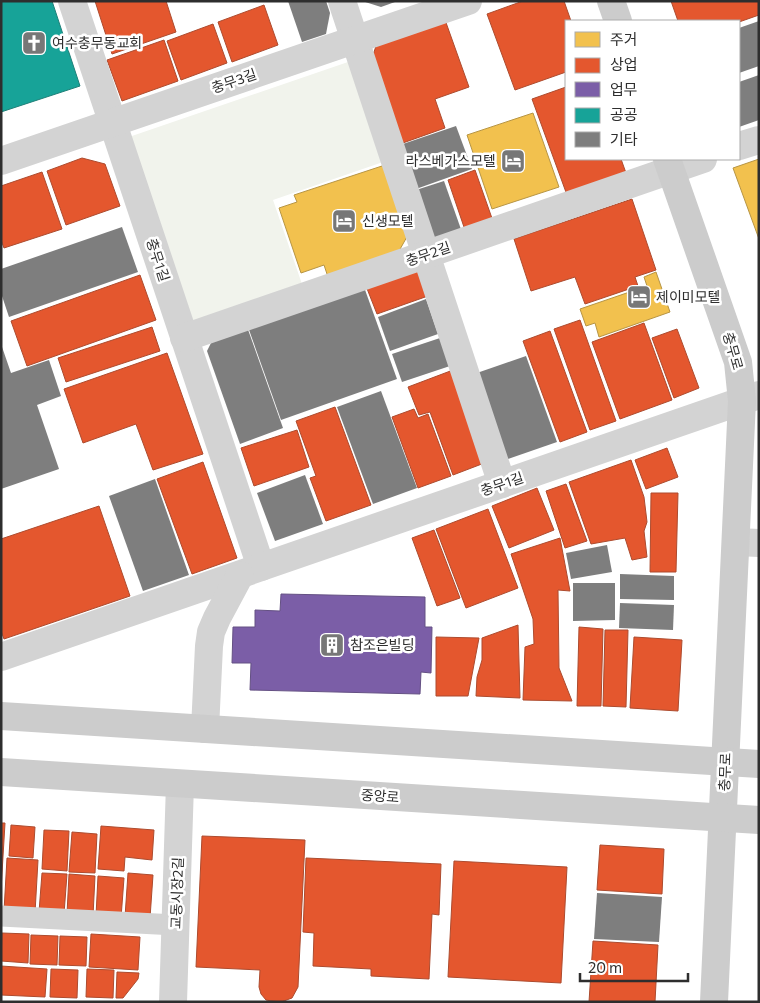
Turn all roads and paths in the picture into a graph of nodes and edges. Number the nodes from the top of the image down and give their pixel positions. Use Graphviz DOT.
graph roads {
  1 [pos="72,1"];
  2 [pos="342,1"];
  3 [pos="468,1"];
  4 [pos="611,1"];
  5 [pos="618,20"];
  6 [pos="354,40"];
  7 [pos="113,123"];
  8 [pos="759,140"];
  9 [pos="740,146"];
  10 [pos="696,160"];
  11 [pos="1,161"];
  12 [pos="669,164"];
  13 [pos="426,254"];
  14 [pos="184,338"];
  15 [pos="751,398"];
  16 [pos="502,484"];
  17 [pos="747,542"];
  18 [pos="251,571"];
  19 [pos="1,657"];
  20 [pos="1,716"];
  21 [pos="205,729"];
  22 [pos="726,762"];
  23 [pos="759,764"];
  24 [pos="1,772"];
  25 [pos="180,784"];
  26 [pos="723,818"];
  27 [pos="759,820"];
  28 [pos="1,916"];
  29 [pos="176,926"];
  30 [pos="173,1002"];
  31 [pos="714,1002"];
  1 -- 7 [label="street, 충무1길"];
  2 -- 6 [label="street"];
  3 -- 6 [label="street, 충무3길"];
  4 -- 5 [label="street"];
  6 -- 7 [label="street, 충무3길"];
  6 -- 13 [label="street"];
  7 -- 11 [label="street, 충무3길"];
  7 -- 14 [label="street, 충무1길"];
  8 -- 9 [label="street"];
  10 -- 12 [label="street"];
  12 -- 13 [label="street, 충무2길"];
  12 -- 15 [label="street, 충무로"];
  13 -- 14 [label="street, 충무2길"];
  13 -- 16 [label="street"];
  14 -- 18 [label="street, 충무1길"];
  15 -- 16 [label="street, 충무1길"];
  15 -- 17 [label="street, 충무로"];
  16 -- 18 [label="street, 충무1길"];
  17 -- 22 [label="street, 충무로"];
  18 -- 19 [label="street, 충무1길"];
  18 -- 21 [label="street"];
  20 -- 21 [label="street"];
  21 -- 22 [label="street"];
  22 -- 23 [label="street"];
  22 -- 26 [label="street, 충무로"];
  24 -- 25 [label="street, 중앙로"];
  25 -- 26 [label="street, 중앙로"];
  25 -- 29 [label="street, 교동시장2길"];
  26 -- 27 [label="street, 중앙로"];
  26 -- 31 [label="street, 충무로"];
  28 -- 29 [label="lane"];
  29 -- 30 [label="street, 교동시장2길"];
}
